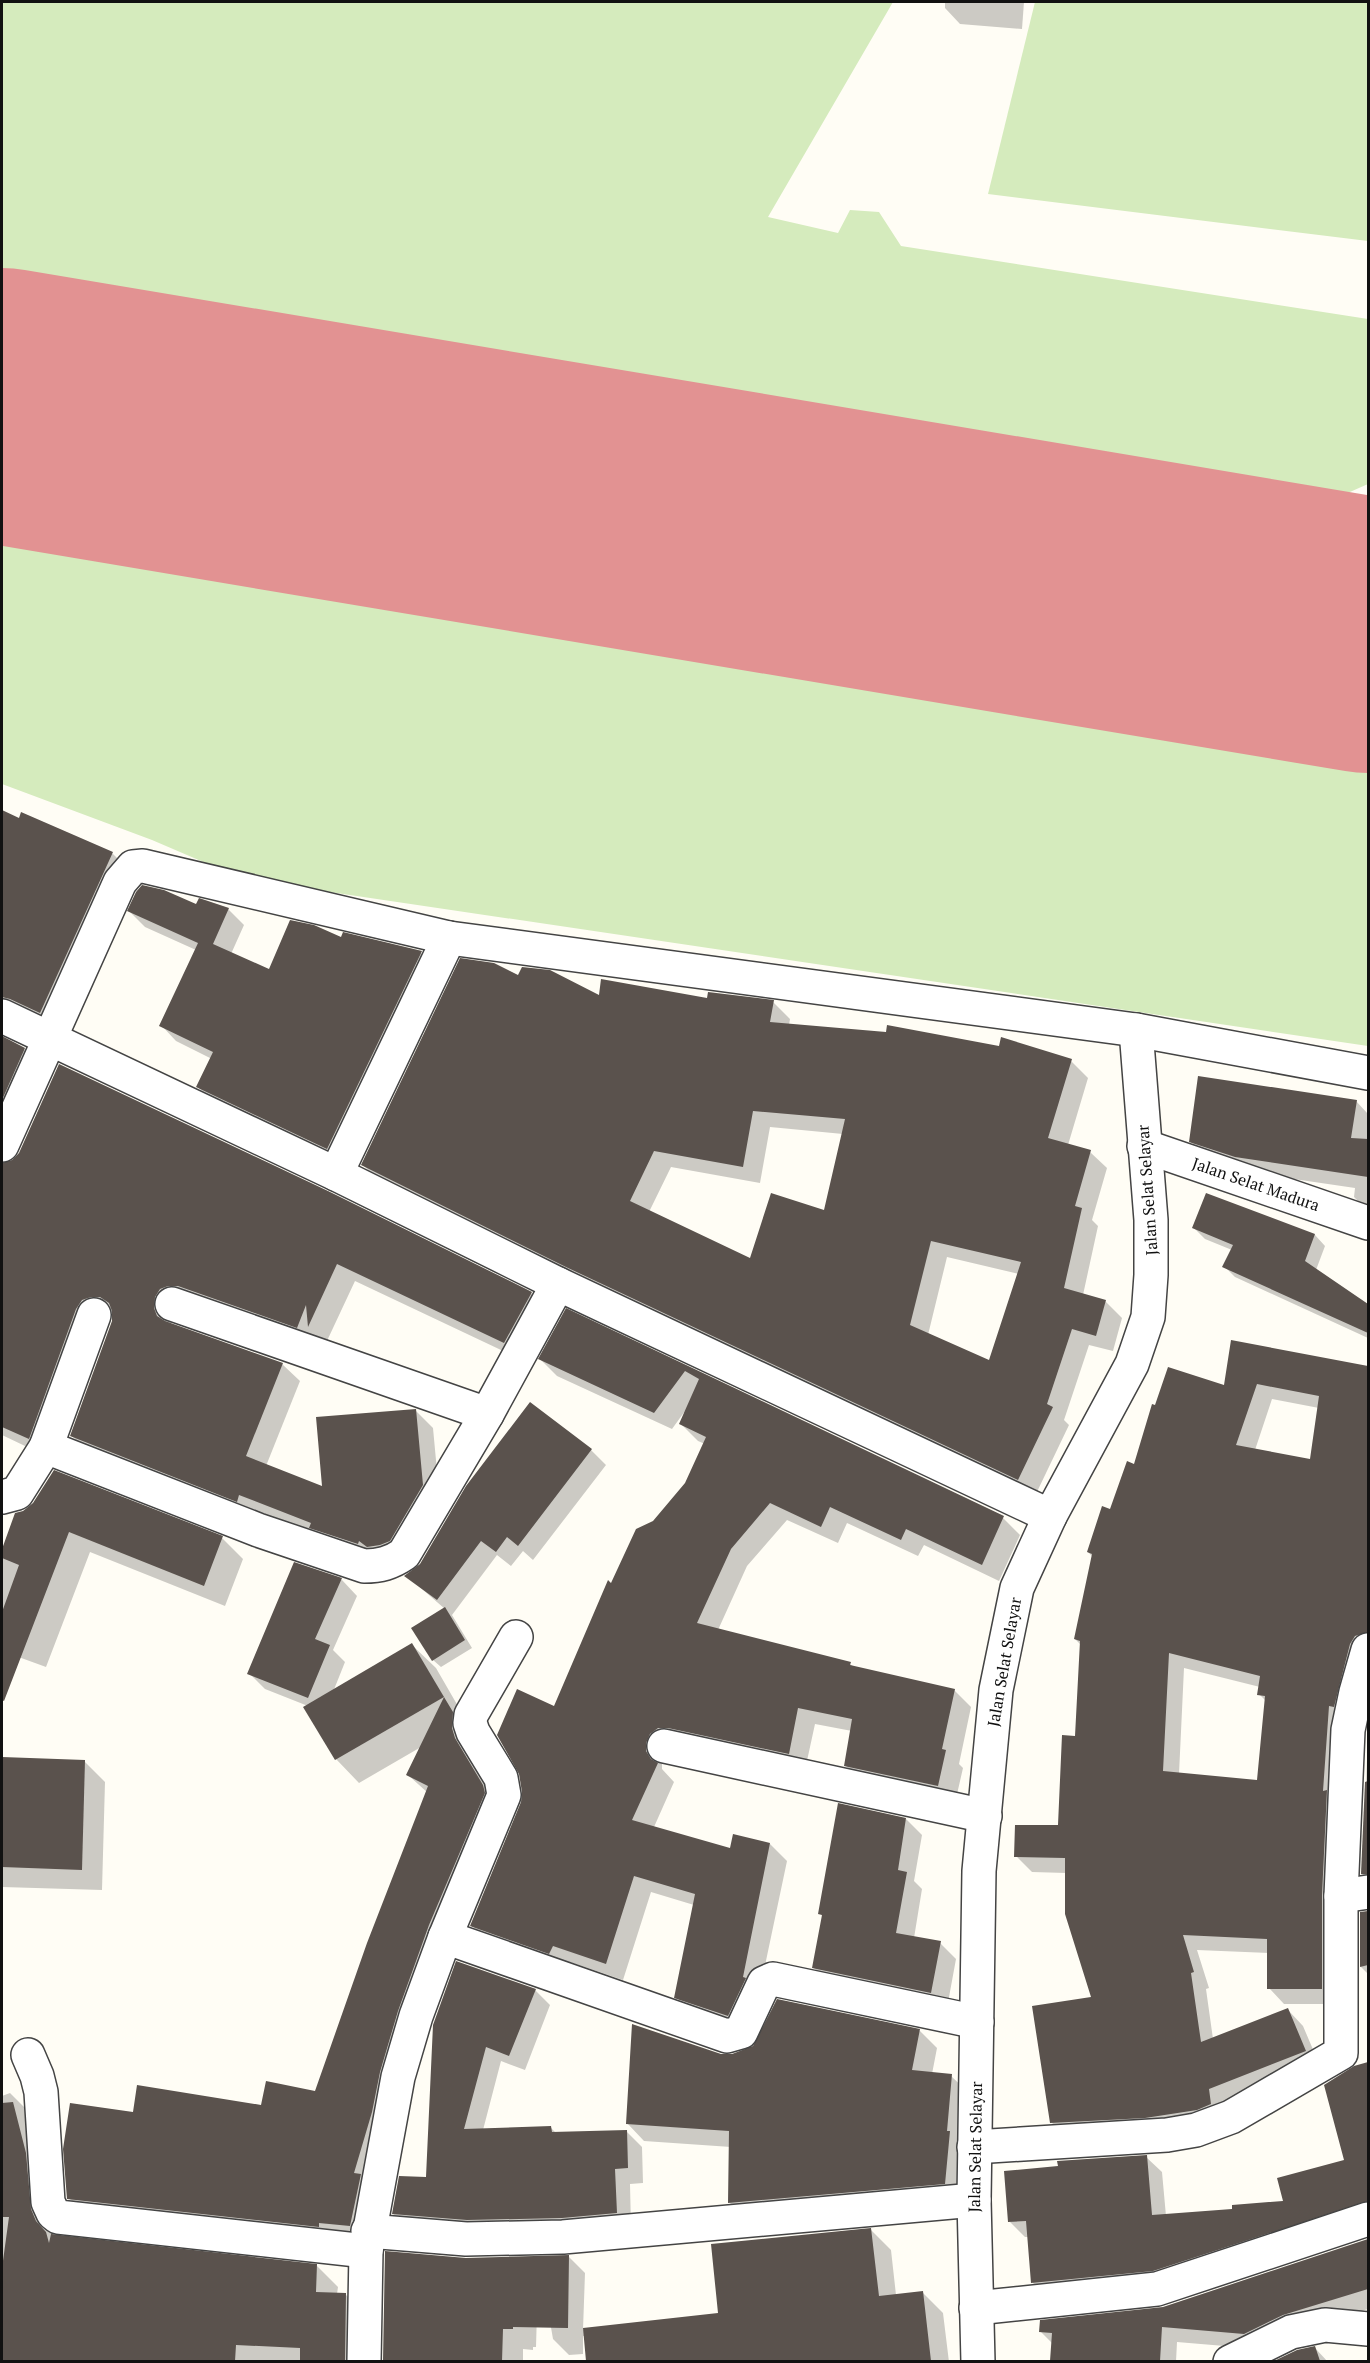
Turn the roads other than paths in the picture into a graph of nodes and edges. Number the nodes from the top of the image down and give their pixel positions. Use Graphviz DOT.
graph roads {
  1 [pos="450,938"];
  2 [pos="2,1016"];
  3 [pos="1136,1030"];
  4 [pos="51,1038"];
  5 [pos="1368,1073"];
  6 [pos="2,1145"];
  7 [pos="1144,1146"];
  8 [pos="336,1174"];
  9 [pos="1368,1223"];
  10 [pos="558,1284"];
  11 [pos="172,1304"];
  12 [pos="94,1316"];
  13 [pos="487,1414"];
  14 [pos="46,1447"];
  15 [pos="2,1497"];
  16 [pos="1050,1516"];
  17 [pos="516,1636"];
  18 [pos="1368,1650"];
  19 [pos="664,1746"];
  20 [pos="985,1816"];
  21 [pos="1354,1894"];
  22 [pos="445,1937"];
  23 [pos="977,2022"];
  24 [pos="28,2055"];
  25 [pos="974,2147"];
  26 [pos="974,2200"];
  27 [pos="1368,2219"];
  28 [pos="367,2241"];
  29 [pos="975,2307"];
  30 [pos="1368,2329"];
  31 [pos="364,2361"];
  32 [pos="978,2361"];
  33 [pos="1230,2361"];
  1 -- 3 [label="street"];
  1 -- 4 [label="street"];
  1 -- 8 [label="street"];
  2 -- 4 [label="street"];
  3 -- 5 [label="street"];
  3 -- 7 [label="street, Jalan Selat Selayar"];
  4 -- 6 [label="street"];
  4 -- 8 [label="street"];
  7 -- 9 [label="street, Jalan Selat Madura"];
  7 -- 16 [label="street, Jalan Selat Selayar"];
  8 -- 10 [label="street"];
  10 -- 13 [label="street"];
  10 -- 16 [label="street"];
  11 -- 13 [label="street"];
  12 -- 14 [label="street"];
  13 -- 14 [label="street"];
  14 -- 15 [label="street"];
  16 -- 20 [label="street, Jalan Selat Selayar"];
  17 -- 22 [label="street"];
  18 -- 21 [label="street"];
  19 -- 20 [label="street"];
  20 -- 23 [label="street, Jalan Selat Selayar"];
  21 -- 25 [label="street"];
  22 -- 23 [label="street"];
  22 -- 28 [label="street"];
  23 -- 25 [label="street, Jalan Selat Selayar"];
  24 -- 28 [label="street"];
  25 -- 26 [label="street, Jalan Selat Selayar"];
  26 -- 28 [label="street"];
  26 -- 29 [label="street, Jalan Selat Selayar"];
  27 -- 29 [label="street"];
  28 -- 31 [label="street"];
  29 -- 32 [label="street, Jalan Selat Selayar"];
  30 -- 33 [label="street"];
}
